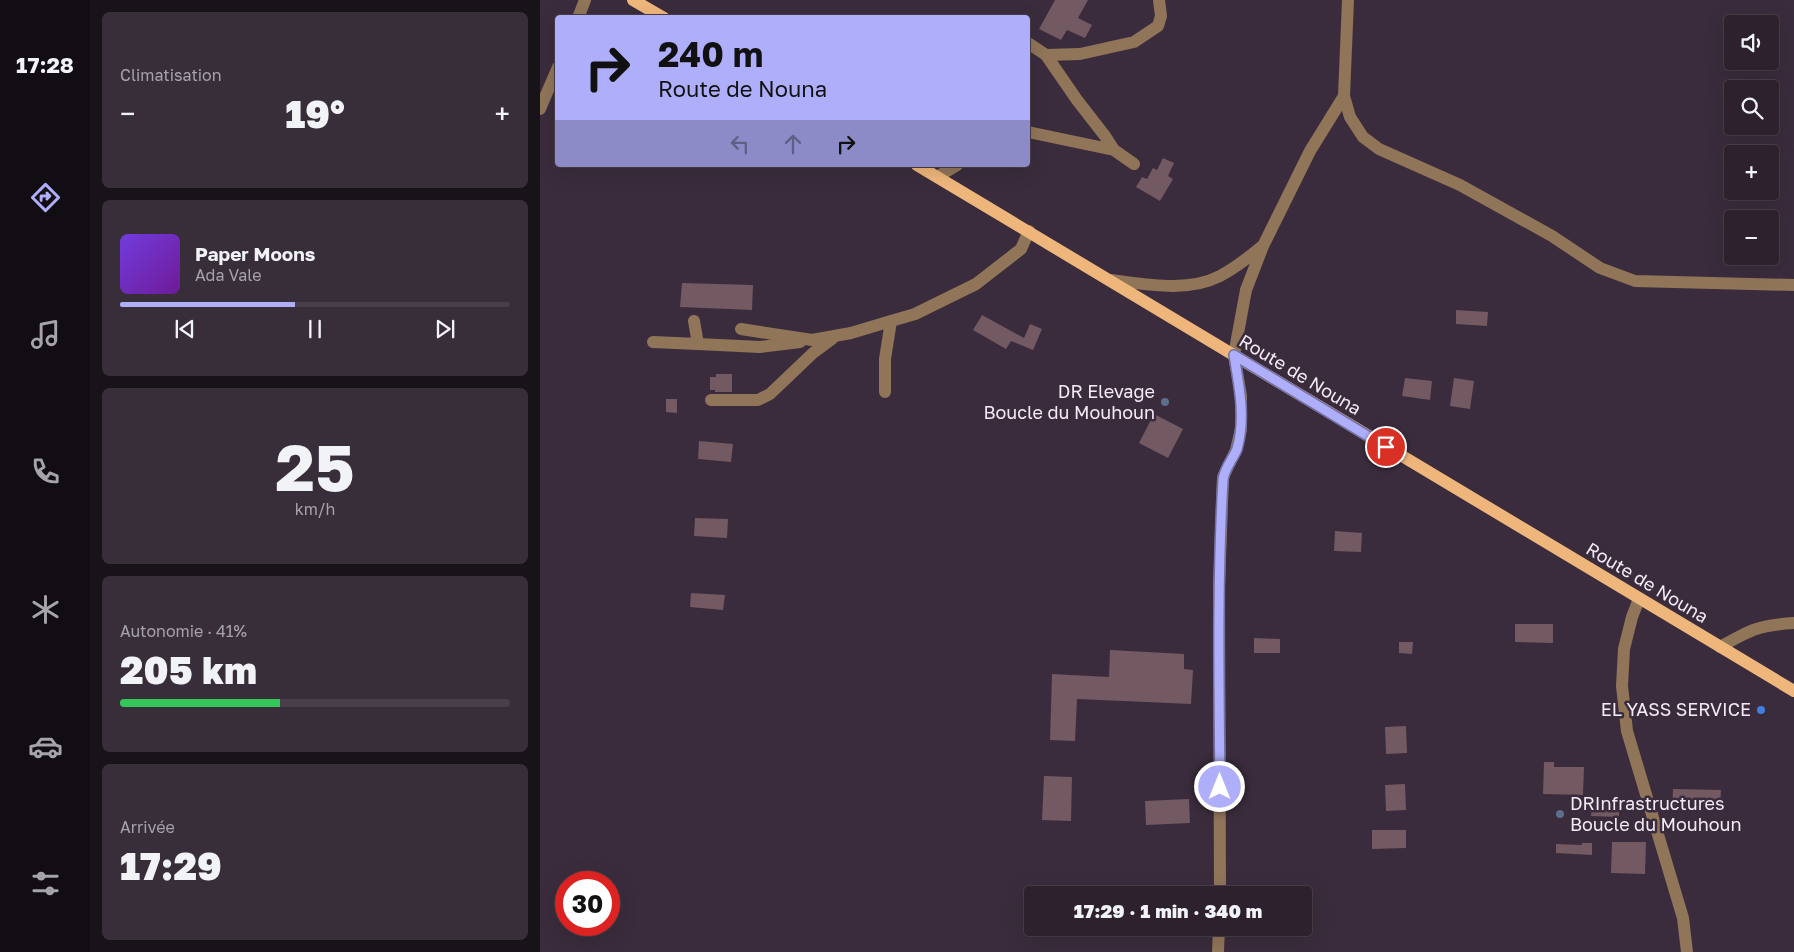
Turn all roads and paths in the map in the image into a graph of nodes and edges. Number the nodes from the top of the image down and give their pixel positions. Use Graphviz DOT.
graph roads {
  1 [pos="585,0"];
  2 [pos="633,0"];
  3 [pos="1159,0"];
  4 [pos="1348,0"];
  5 [pos="579,15"];
  6 [pos="659,15"];
  7 [pos="1030,45"];
  8 [pos="1046,55"];
  9 [pos="555,74"];
  10 [pos="1344,96"];
  11 [pos="540,109"];
  12 [pos="1030,132"];
  13 [pos="1114,150"];
  14 [pos="1134,164"];
  15 [pos="920,167"];
  16 [pos="954,167"];
  17 [pos="937,177"];
  18 [pos="1029,231"];
  19 [pos="1263,246"];
  20 [pos="1110,280"];
  21 [pos="1794,285"];
  22 [pos="694,321"];
  23 [pos="890,321"];
  24 [pos="741,328"];
  25 [pos="836,336"];
  26 [pos="812,340"];
  27 [pos="653,342"];
  28 [pos="698,344"];
  29 [pos="1234,355"];
  30 [pos="886,392"];
  31 [pos="711,400"];
  32 [pos="1640,599"];
  33 [pos="1794,623"];
  34 [pos="1720,647"];
  35 [pos="1794,691"];
  36 [pos="1220,886"];
  37 [pos="1219,936"];
  38 [pos="1218,952"];
  39 [pos="1687,952"];
  1 -- 5 [label="street"];
  2 -- 6 [label="main road"];
  3 -- 8 [label="street"];
  4 -- 10 [label="street"];
  7 -- 8 [label="street"];
  8 -- 13 [label="street"];
  9 -- 11 [label="street"];
  10 -- 19 [label="street"];
  10 -- 21 [label="street"];
  12 -- 13 [label="street"];
  13 -- 14 [label="street"];
  15 -- 17 [label="main road, Route de Nouna"];
  16 -- 17 [label="street"];
  17 -- 18 [label="main road, Route de Nouna"];
  18 -- 20 [label="main road, Route de Nouna"];
  18 -- 23 [label="street"];
  19 -- 20 [label="street"];
  19 -- 29 [label="street"];
  20 -- 29 [label="main road, Route de Nouna"];
  22 -- 28 [label="street"];
  23 -- 25 [label="street"];
  23 -- 30 [label="street"];
  24 -- 26 [label="street"];
  25 -- 26 [label="street"];
  25 -- 31 [label="street"];
  26 -- 28 [label="street"];
  27 -- 28 [label="street"];
  29 -- 32 [label="main road, Route de Nouna"];
  29 -- 36 [label="street"];
  32 -- 34 [label="main road, Route de Nouna"];
  32 -- 39 [label="street"];
  33 -- 34 [label="street"];
  34 -- 35 [label="main road, Route de Nouna"];
  37 -- 38 [label="street"];
}
